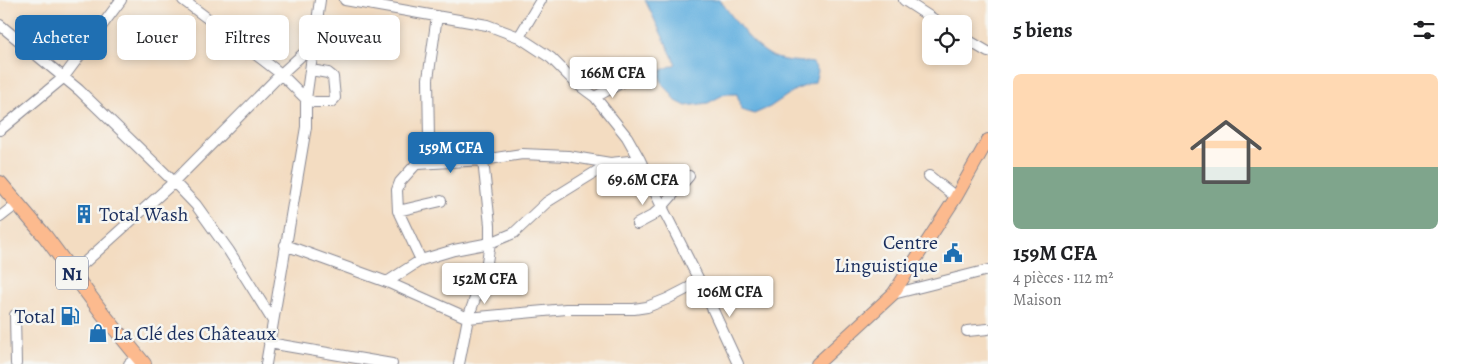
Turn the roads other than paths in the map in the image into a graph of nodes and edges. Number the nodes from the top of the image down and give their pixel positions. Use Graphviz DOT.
graph roads {
  1 [pos="121,0"];
  2 [pos="183,0"];
  3 [pos="320,0"];
  4 [pos="346,0"];
  5 [pos="541,0"];
  6 [pos="904,0"];
  7 [pos="318,15"];
  8 [pos="927,15"];
  9 [pos="437,16"];
  10 [pos="0,25"];
  11 [pos="519,37"];
  12 [pos="972,43"];
  13 [pos="988,52"];
  14 [pos="299,58"];
  15 [pos="312,60"];
  16 [pos="311,70"];
  17 [pos="639,73"];
  18 [pos="281,74"];
  19 [pos="63,78"];
  20 [pos="595,97"];
  21 [pos="306,99"];
  22 [pos="0,130"];
  23 [pos="988,140"];
  24 [pos="483,160"];
  25 [pos="640,160"];
  26 [pos="610,162"];
  27 [pos="418,164"];
  28 [pos="688,176"];
  29 [pos="929,176"];
  30 [pos="174,182"];
  31 [pos="0,183"];
  32 [pos="956,197"];
  33 [pos="441,201"];
  34 [pos="18,203"];
  35 [pos="662,207"];
  36 [pos="398,211"];
  37 [pos="0,218"];
  38 [pos="637,224"];
  39 [pos="285,244"];
  40 [pos="490,244"];
  41 [pos="421,260"];
  42 [pos="988,270"];
  43 [pos="73,274"];
  44 [pos="387,282"];
  45 [pos="700,282"];
  46 [pos="894,294"];
  47 [pos="15,314"];
  48 [pos="468,318"];
  49 [pos="273,321"];
  50 [pos="988,329"];
  51 [pos="967,331"];
  52 [pos="270,343"];
  53 [pos="137,362"];
  54 [pos="16,364"];
  55 [pos="266,364"];
  56 [pos="392,364"];
  57 [pos="459,364"];
  58 [pos="738,364"];
  59 [pos="817,364"];
  1 -- 19 [label="street"];
  2 -- 18 [label="street"];
  3 -- 7 [label="street"];
  4 -- 9 [label="street"];
  5 -- 11 [label="street"];
  6 -- 8 [label="street"];
  9 -- 11 [label="street"];
  9 -- 27 [label="street"];
  10 -- 19 [label="street"];
  11 -- 20 [label="street"];
  12 -- 13 [label="street"];
  14 -- 18 [label="street"];
  15 -- 16 [label="street"];
  16 -- 21 [label="street"];
  16 -- 21 [label="street"];
  17 -- 20 [label="street"];
  18 -- 21 [label="street"];
  18 -- 30 [label="street"];
  19 -- 22 [label="street"];
  19 -- 30 [label="street"];
  20 -- 25 [label="street"];
  21 -- 39 [label="street"];
  23 -- 32 [label="main road"];
  24 -- 26 [label="street"];
  24 -- 27 [label="street"];
  24 -- 40 [label="street"];
  25 -- 26 [label="street"];
  25 -- 35 [label="street"];
  26 -- 40 [label="street"];
  27 -- 36 [label="street"];
  28 -- 35 [label="street"];
  29 -- 32 [label="street"];
  30 -- 43 [label="street"];
  30 -- 49 [label="street"];
  31 -- 34 [label="highway, N1"];
  32 -- 46 [label="main road"];
  33 -- 36 [label="street"];
  34 -- 37 [label="street"];
  34 -- 43 [label="highway, N1"];
  35 -- 38 [label="street"];
  35 -- 45 [label="street"];
  36 -- 41 [label="street"];
  39 -- 44 [label="street"];
  39 -- 49 [label="street"];
  40 -- 41 [label="street"];
  40 -- 48 [label="street"];
  41 -- 44 [label="street"];
  42 -- 46 [label="street"];
  43 -- 53 [label="highway, N1"];
  44 -- 48 [label="street"];
  45 -- 48 [label="street"];
  45 -- 58 [label="street"];
  46 -- 59 [label="main road"];
  47 -- 54 [label="street"];
  48 -- 57 [label="street"];
  49 -- 52 [label="street"];
  50 -- 51 [label="street"];
  52 -- 55 [label="street"];
  52 -- 56 [label="street"];
}
